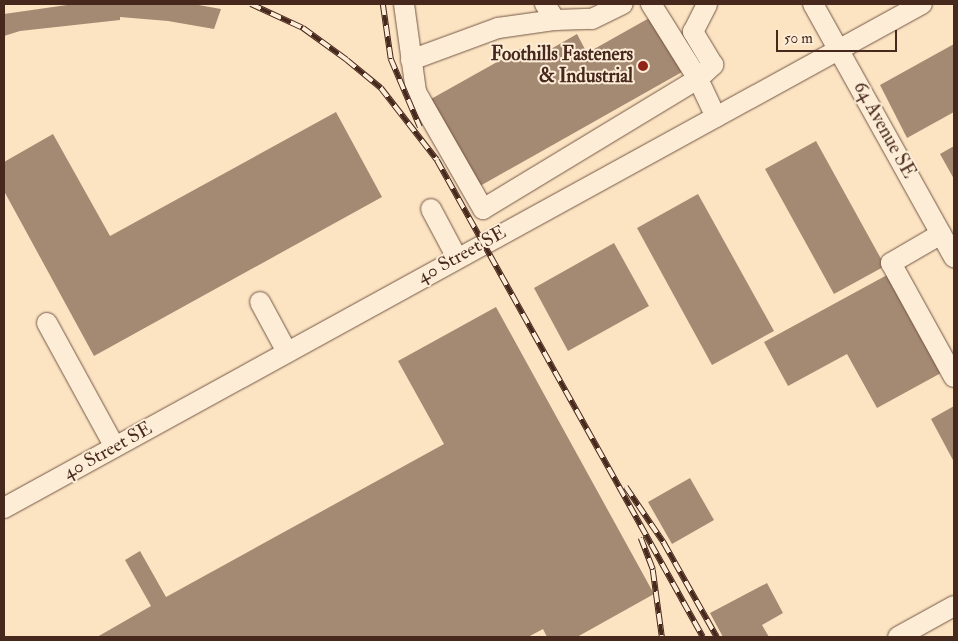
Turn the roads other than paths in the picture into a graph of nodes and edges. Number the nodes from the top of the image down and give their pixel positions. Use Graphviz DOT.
graph roads {
  1 [pos="404,4"];
  2 [pos="624,4"];
  3 [pos="651,4"];
  4 [pos="707,4"];
  5 [pos="813,4"];
  6 [pos="922,4"];
  7 [pos="589,11"];
  8 [pos="550,12"];
  9 [pos="839,50"];
  10 [pos="411,60"];
  11 [pos="698,79"];
  12 [pos="716,117"];
  13 [pos="431,209"];
  14 [pos="942,234"];
  15 [pos="954,257"];
  16 [pos="458,258"];
  17 [pos="260,302"];
  18 [pos="47,323"];
  19 [pos="287,352"];
  20 [pos="954,377"];
  21 [pos="114,447"];
  22 [pos="4,508"];
  23 [pos="954,606"];
  24 [pos="898,637"];
  1 -- 10 [label="street"];
  2 -- 7 [label="street"];
  3 -- 11 [label="street"];
  4 -- 11 [label="street"];
  5 -- 9 [label="street, 64 Avenue SE"];
  6 -- 9 [label="street, 40 Street SE"];
  7 -- 8 [label="street"];
  8 -- 10 [label="street"];
  9 -- 12 [label="street, 40 Street SE"];
  9 -- 14 [label="street, 64 Avenue SE"];
  10 -- 11 [label="street"];
  11 -- 12 [label="street"];
  12 -- 16 [label="street, 40 Street SE"];
  13 -- 16 [label="street"];
  14 -- 15 [label="street, 64 Avenue SE"];
  14 -- 20 [label="street"];
  16 -- 19 [label="street, 40 Street SE"];
  17 -- 19 [label="street"];
  18 -- 21 [label="street"];
  19 -- 21 [label="street, 40 Street SE"];
  21 -- 22 [label="street, 40 Street SE"];
  23 -- 24 [label="street"];
}
